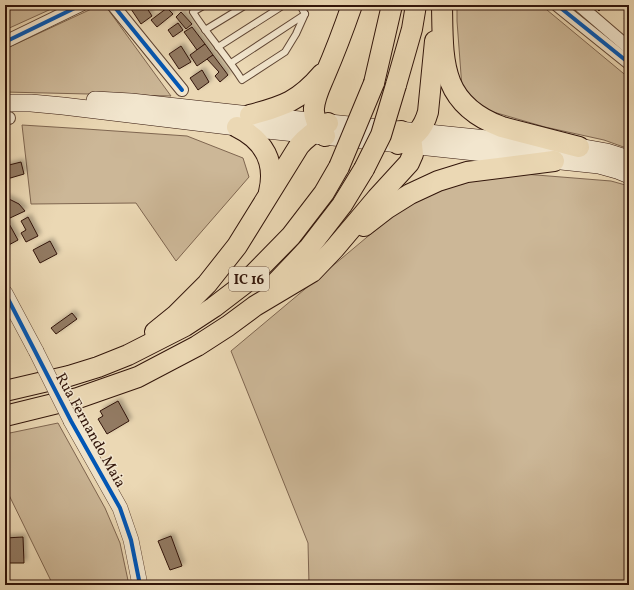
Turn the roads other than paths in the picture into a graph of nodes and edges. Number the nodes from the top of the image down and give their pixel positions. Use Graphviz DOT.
graph roads {
  1 [pos="81,5"];
  2 [pos="113,5"];
  3 [pos="205,5"];
  4 [pos="246,5"];
  5 [pos="284,5"];
  6 [pos="300,5"];
  7 [pos="352,5"];
  8 [pos="392,5"];
  9 [pos="416,5"];
  10 [pos="441,5"];
  11 [pos="557,5"];
  12 [pos="579,5"];
  13 [pos="305,14"];
  14 [pos="205,30"];
  15 [pos="5,42"];
  16 [pos="218,47"];
  17 [pos="629,48"];
  18 [pos="332,57"];
  19 [pos="231,63"];
  20 [pos="629,63"];
  21 [pos="182,90"];
  22 [pos="5,95"];
  23 [pos="6,113"];
  24 [pos="244,121"];
  25 [pos="320,129"];
  26 [pos="408,138"];
  27 [pos="579,147"];
  28 [pos="629,159"];
  29 [pos="554,161"];
  30 [pos="629,175"];
  31 [pos="269,194"];
  32 [pos="334,249"];
  33 [pos="5,293"];
  34 [pos="255,306"];
  35 [pos="128,355"];
  36 [pos="5,392"];
  37 [pos="5,416"];
  38 [pos="140,585"];
  1 -- 15 [label="street"];
  2 -- 21 [label="street"];
  3 -- 14 [label="lane"];
  4 -- 14 [label="lane"];
  5 -- 16 [label="lane"];
  6 -- 13 [label="lane"];
  7 -- 18 [label="highway"];
  8 -- 35 [label="highway, IC 16, bridge"];
  9 -- 34 [label="highway, IC 16, bridge"];
  10 -- 26 [label="highway"];
  10 -- 27 [label="highway"];
  11 -- 20 [label="street"];
  12 -- 17 [label="street"];
  13 -- 19 [label="lane"];
  13 -- 19 [label="lane"];
  14 -- 16 [label="lane"];
  16 -- 19 [label="lane"];
  18 -- 24 [label="highway"];
  18 -- 25 [label="highway"];
  22 -- 24 [label="main road"];
  23 -- 24 [label="main road"];
  24 -- 25 [label="main road"];
  24 -- 31 [label="highway"];
  25 -- 26 [label="main road"];
  25 -- 31 [label="highway"];
  26 -- 27 [label="main road"];
  26 -- 29 [label="main road"];
  26 -- 32 [label="highway"];
  27 -- 28 [label="main road"];
  29 -- 30 [label="main road"];
  29 -- 32 [label="highway"];
  31 -- 35 [label="highway"];
  32 -- 34 [label="highway"];
  33 -- 38 [label="street, Rua Fernando Maia, bridge"];
  34 -- 37 [label="highway, IC 16"];
  35 -- 36 [label="highway, IC 16"];
}
